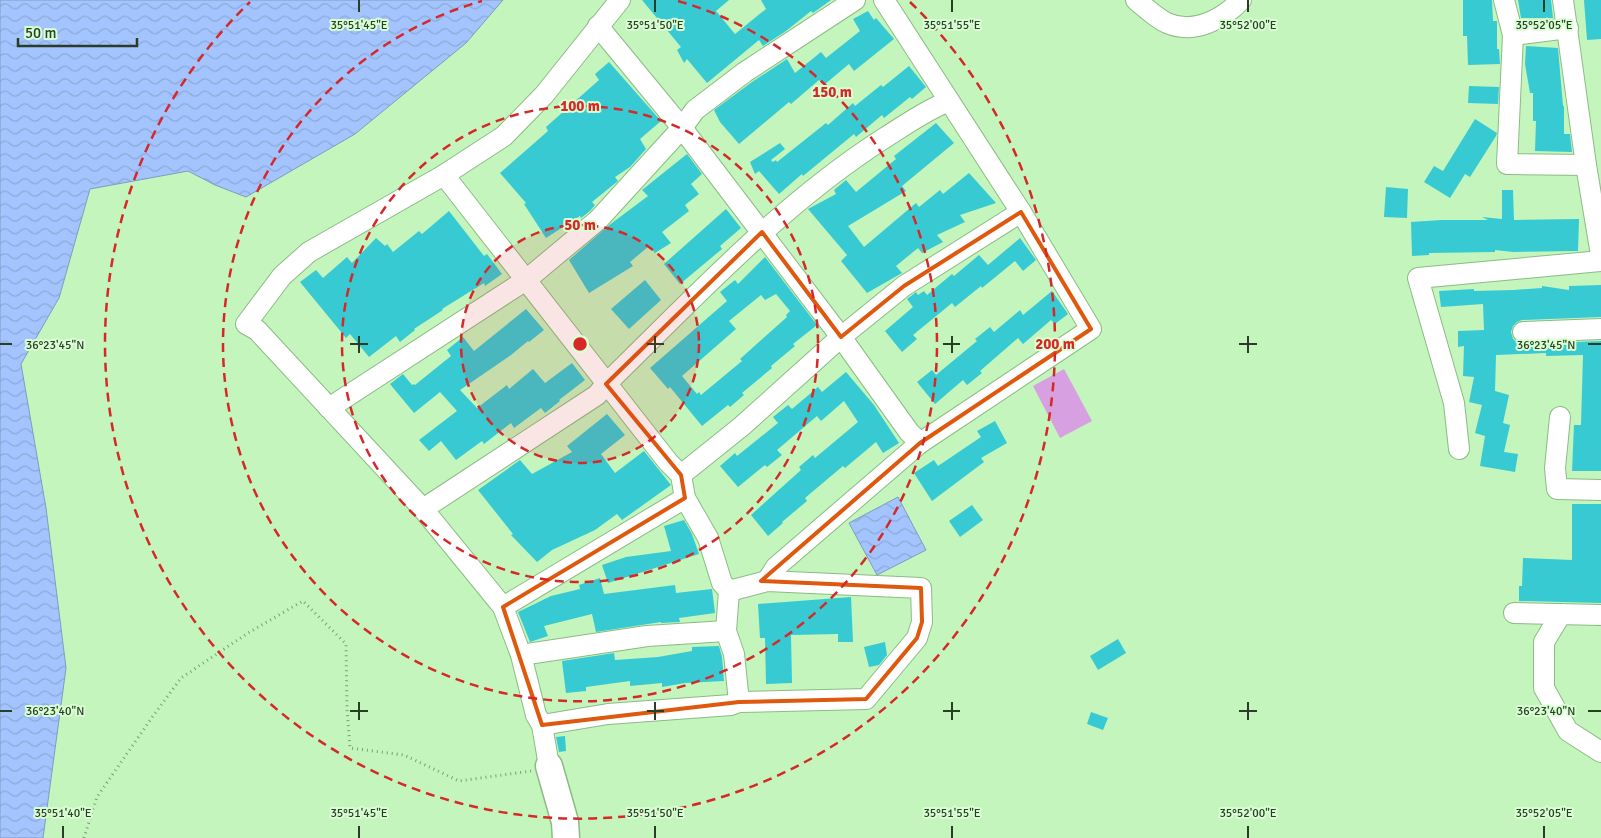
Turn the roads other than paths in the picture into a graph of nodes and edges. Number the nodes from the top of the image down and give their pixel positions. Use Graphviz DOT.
graph roads {
  1 [pos="620,0"];
  2 [pos="854,0"];
  3 [pos="884,0"];
  4 [pos="1136,0"];
  5 [pos="1241,0"];
  6 [pos="1504,0"];
  7 [pos="1563,0"];
  8 [pos="598,26"];
  9 [pos="1568,28"];
  10 [pos="1513,35"];
  11 [pos="949,102"];
  12 [pos="682,128"];
  13 [pos="1586,165"];
  14 [pos="444,175"];
  15 [pos="1021,212"];
  16 [pos="762,232"];
  17 [pos="1601,255"];
  18 [pos="1601,261"];
  19 [pos="526,280"];
  20 [pos="1601,329"];
  21 [pos="1523,332"];
  22 [pos="841,337"];
  23 [pos="606,384"];
  24 [pos="329,408"];
  25 [pos="1560,417"];
  26 [pos="920,443"];
  27 [pos="1459,449"];
  28 [pos="681,475"];
  29 [pos="1601,490"];
  30 [pos="685,498"];
  31 [pos="422,509"];
  32 [pos="767,581"];
  33 [pos="730,591"];
  34 [pos="503,607"];
  35 [pos="1514,613"];
  36 [pos="1562,614"];
  37 [pos="1601,615"];
  38 [pos="726,631"];
  39 [pos="521,655"];
  40 [pos="740,702"];
  41 [pos="542,725"];
  42 [pos="1601,752"];
  43 [pos="549,766"];
  44 [pos="566,838"];
  1 -- 8 [label="street"];
  2 -- 12 [label="street"];
  3 -- 11 [label="street"];
  4 -- 5 [label="street"];
  6 -- 10 [label="street"];
  7 -- 9 [label="street"];
  8 -- 12 [label="street"];
  8 -- 14 [label="street"];
  9 -- 10 [label="street"];
  9 -- 13 [label="street"];
  10 -- 13 [label="street"];
  11 -- 15 [label="street"];
  11 -- 16 [label="street"];
  12 -- 16 [label="street"];
  12 -- 19 [label="street"];
  13 -- 17 [label="street"];
  14 -- 19 [label="street"];
  14 -- 24 [label="street"];
  15 -- 22 [label="street"];
  15 -- 26 [label="street"];
  16 -- 22 [label="street"];
  16 -- 23 [label="street"];
  18 -- 27 [label="street"];
  19 -- 23 [label="street"];
  19 -- 24 [label="street"];
  20 -- 21 [label="street"];
  22 -- 26 [label="street"];
  22 -- 28 [label="street"];
  23 -- 28 [label="street"];
  23 -- 31 [label="street"];
  24 -- 31 [label="street"];
  25 -- 29 [label="street"];
  26 -- 32 [label="street"];
  28 -- 30 [label="street"];
  30 -- 33 [label="street"];
  30 -- 34 [label="street"];
  31 -- 34 [label="street"];
  32 -- 33 [label="street"];
  32 -- 40 [label="street"];
  33 -- 38 [label="street"];
  34 -- 39 [label="street"];
  35 -- 36 [label="street"];
  36 -- 37 [label="street"];
  36 -- 42 [label="street"];
  38 -- 39 [label="street"];
  38 -- 40 [label="street"];
  39 -- 41 [label="street"];
  40 -- 41 [label="street"];
  41 -- 43 [label="street"];
  43 -- 44 [label="main road"];
}
